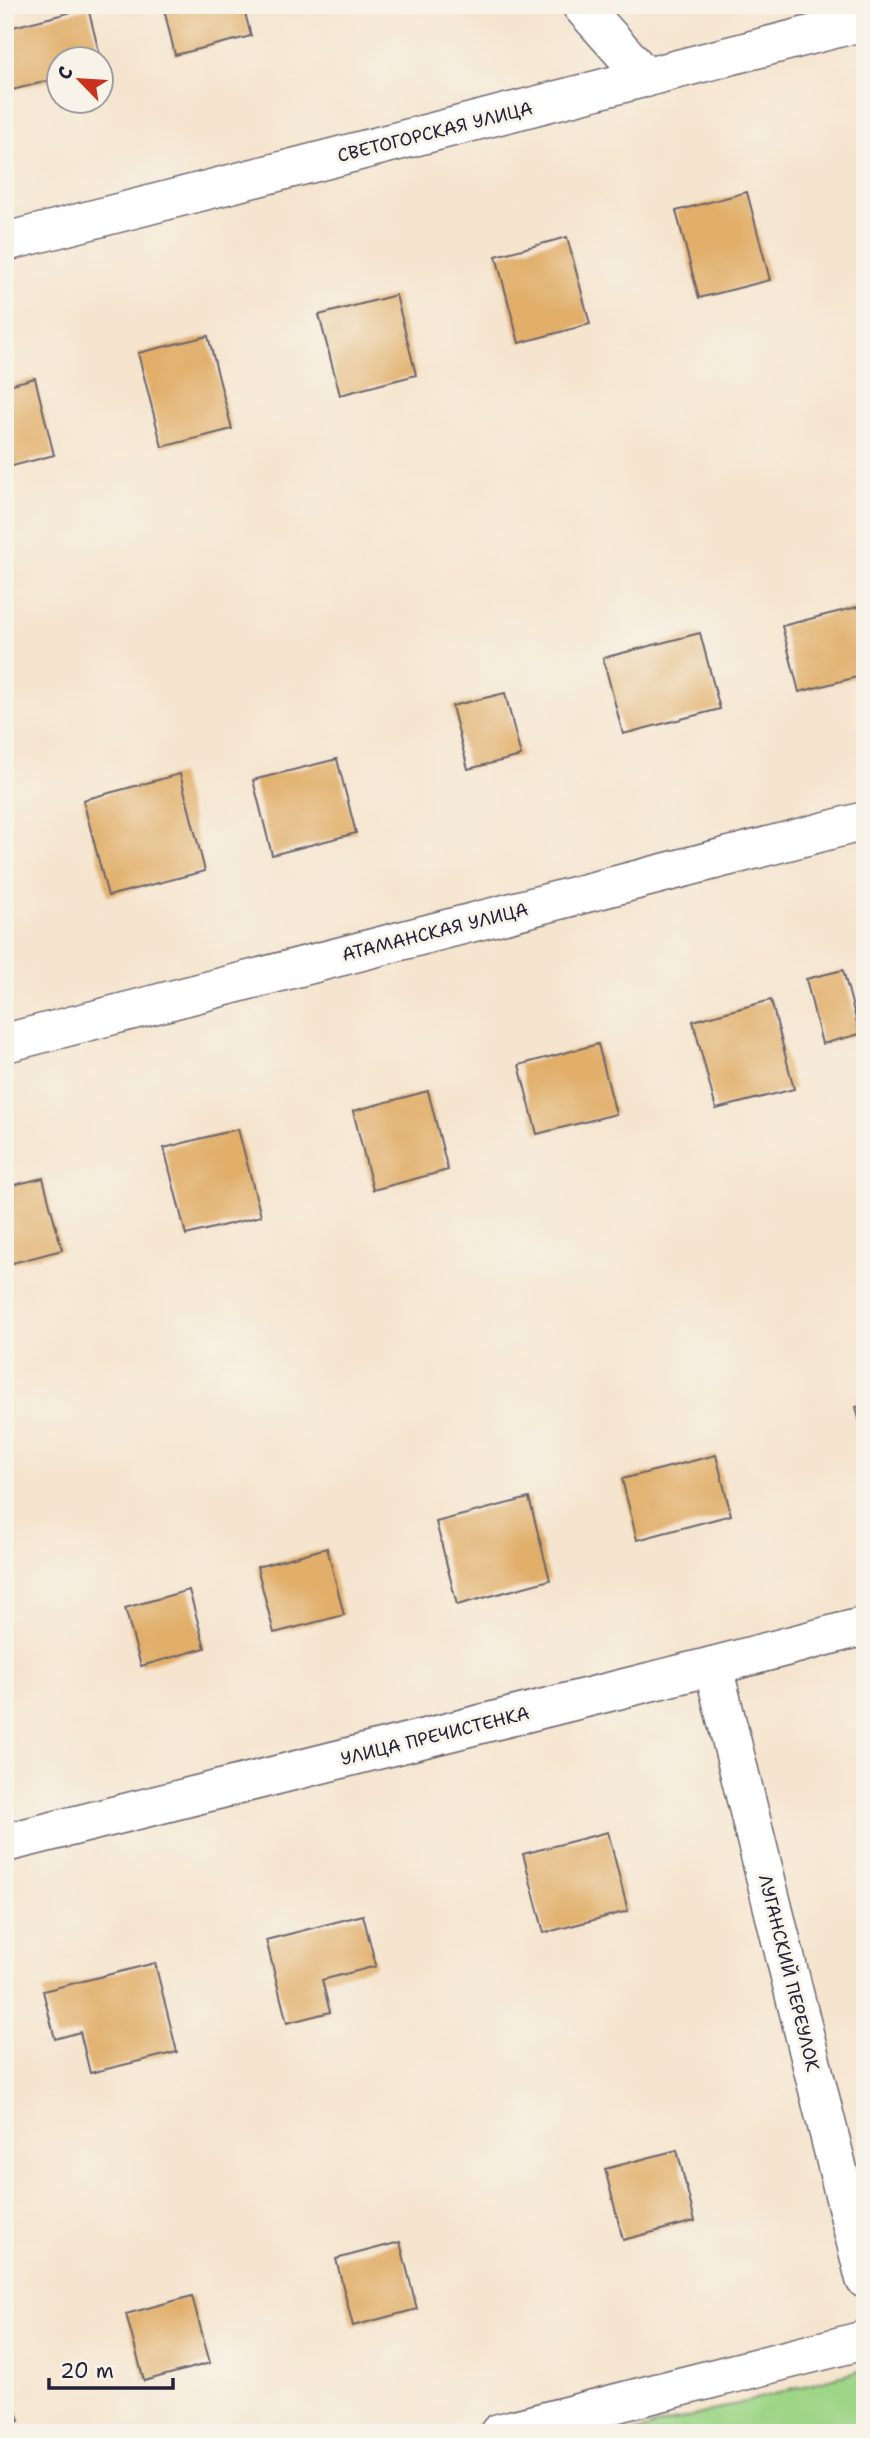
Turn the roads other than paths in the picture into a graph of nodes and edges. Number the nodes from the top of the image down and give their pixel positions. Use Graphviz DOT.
graph roads {
  1 [pos="581,5"];
  2 [pos="865,22"];
  3 [pos="646,78"];
  4 [pos="5,242"];
  5 [pos="865,821"];
  6 [pos="5,1043"];
  7 [pos="865,1626"];
  8 [pos="713,1667"];
  9 [pos="5,1843"];
  10 [pos="865,2279"];
  11 [pos="865,2340"];
  12 [pos="499,2433"];
  1 -- 3 [label="street"];
  2 -- 3 [label="street, СВЕТОГОРСКАЯ УЛИЦА"];
  3 -- 4 [label="street, СВЕТОГОРСКАЯ УЛИЦА"];
  5 -- 6 [label="street, АТАМАНСКАЯ УЛИЦА"];
  7 -- 8 [label="street, УЛИЦА ПРЕЧИСТЕНКА"];
  8 -- 9 [label="street, УЛИЦА ПРЕЧИСТЕНКА"];
  8 -- 10 [label="street, ЛУГАНСКИЙ ПЕРЕУЛОК"];
  11 -- 12 [label="street"];
}
